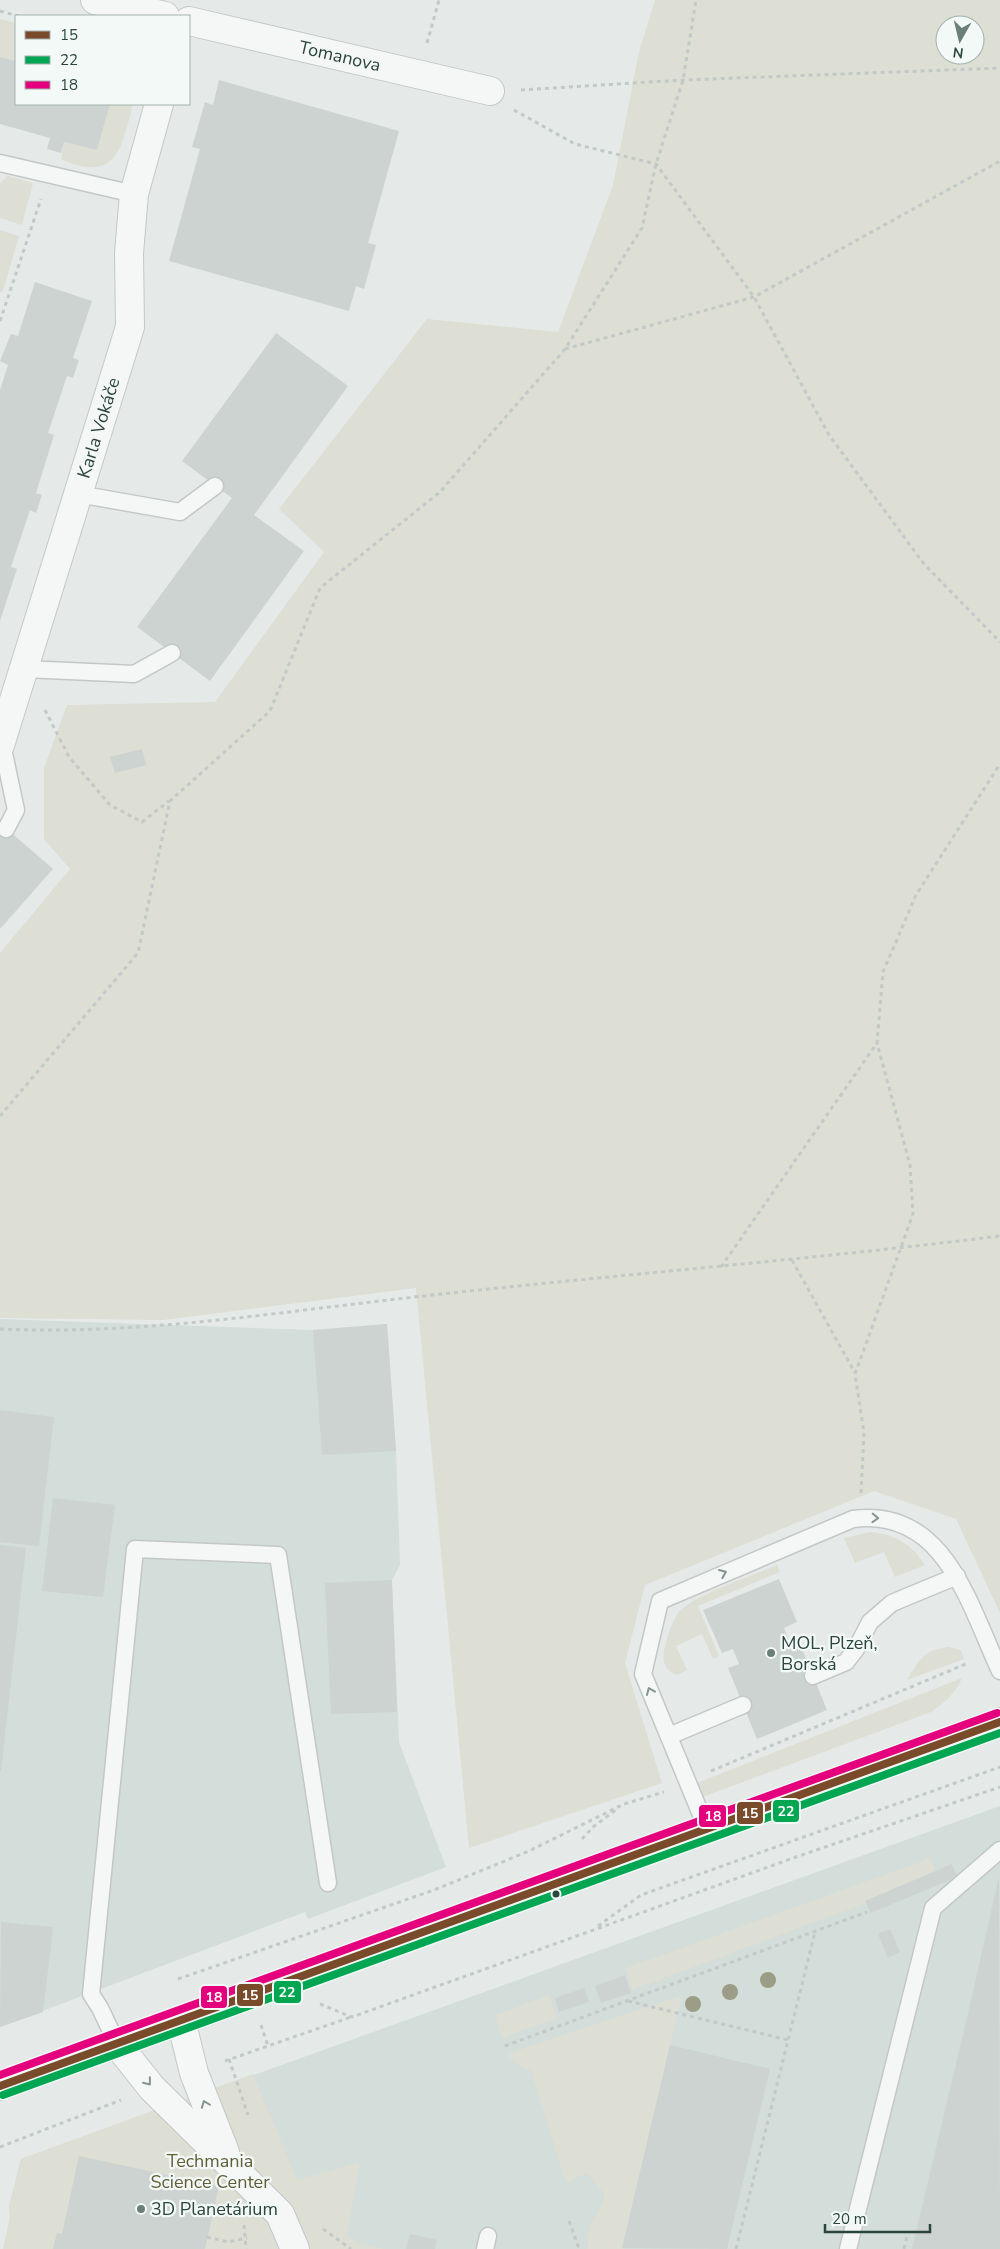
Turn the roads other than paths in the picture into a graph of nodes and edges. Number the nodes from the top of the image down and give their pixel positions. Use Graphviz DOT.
graph roads {
  1 [pos="100,1"];
  2 [pos="162,15"];
  3 [pos="190,22"];
  4 [pos="490,91"];
  5 [pos="158,105"];
  6 [pos="0,163"];
  7 [pos="134,194"];
  8 [pos="215,486"];
  9 [pos="78,494"];
  10 [pos="172,653"];
  11 [pos="25,669"];
  12 [pos="1,744"];
  13 [pos="6,828"];
  14 [pos="957,1576"];
  15 [pos="1000,1671"];
  16 [pos="813,1676"];
  17 [pos="743,1705"];
  18 [pos="1000,1722"];
  19 [pos="669,1736"];
  20 [pos="707,1829"];
  21 [pos="1000,1850"];
  22 [pos="328,1883"];
  23 [pos="181,2020"];
  24 [pos="118,2044"];
  25 [pos="0,2086"];
  26 [pos="230,2165"];
  27 [pos="295,2249"];
  28 [pos="848,2249"];
  1 -- 2 [label="street"];
  3 -- 4 [label="street, Tomanova"];
  5 -- 7 [label="street, Karla Vokáče"];
  6 -- 7 [label="lane"];
  7 -- 9 [label="street, Karla Vokáče"];
  8 -- 9 [label="lane"];
  9 -- 11 [label="street, Karla Vokáče"];
  10 -- 11 [label="lane"];
  11 -- 12 [label="street, Karla Vokáče"];
  12 -- 13 [label="lane"];
  14 -- 15 [label="lane"];
  14 -- 16 [label="lane"];
  19 -- 14 [label="lane, one-way"];
  17 -- 19 [label="lane"];
  18 -- 20 [label="street"];
  19 -- 20 [label="lane"];
  20 -- 23 [label="street"];
  21 -- 28 [label="lane"];
  22 -- 24 [label="lane"];
  23 -- 24 [label="street"];
  26 -- 23 [label="street, one-way"];
  24 -- 25 [label="street"];
  24 -- 26 [label="street, one-way"];
  26 -- 27 [label="street"];
}
